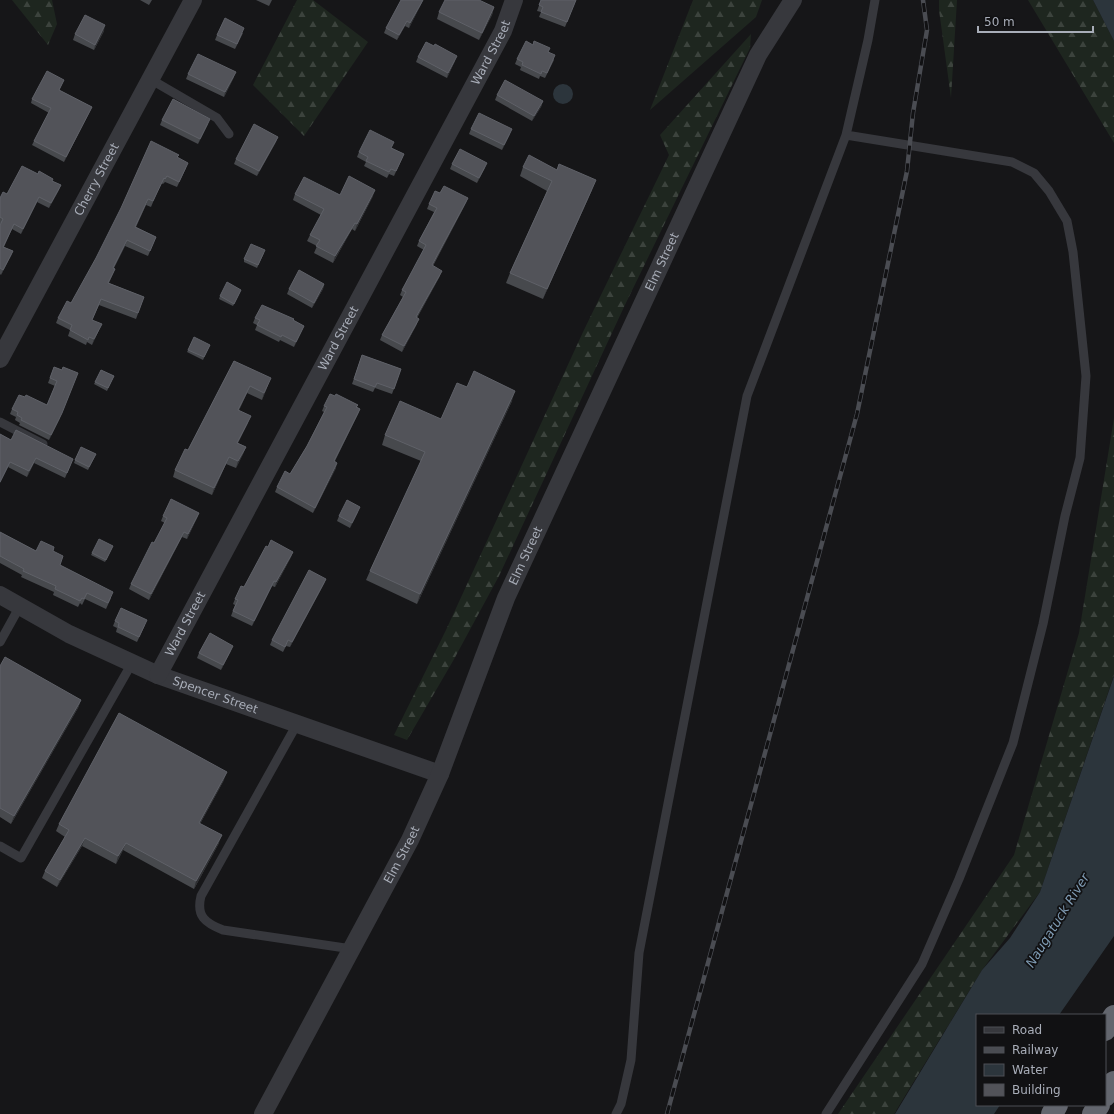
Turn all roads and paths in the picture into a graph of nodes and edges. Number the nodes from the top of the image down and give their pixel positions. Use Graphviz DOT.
graph roads {
  1 [pos="193,0"];
  2 [pos="514,0"];
  3 [pos="793,0"];
  4 [pos="875,0"];
  5 [pos="150,79"];
  6 [pos="228,134"];
  7 [pos="846,135"];
  8 [pos="0,359"];
  9 [pos="0,422"];
  10 [pos="49,447"];
  11 [pos="0,595"];
  12 [pos="20,606"];
  13 [pos="0,642"];
  14 [pos="132,663"];
  15 [pos="158,675"];
  16 [pos="297,724"];
  17 [pos="440,774"];
  18 [pos="0,846"];
  19 [pos="352,949"];
  20 [pos="1114,1016"];
  21 [pos="1106,1028"];
  22 [pos="1114,1082"];
  23 [pos="1106,1094"];
  24 [pos="263,1114"];
  25 [pos="616,1114"];
  26 [pos="826,1114"];
  1 -- 5 [label="street, Cherry Street"];
  2 -- 15 [label="street, Ward Street"];
  3 -- 17 [label="street, Elm Street"];
  4 -- 7 [label="lane"];
  5 -- 6 [label="lane"];
  5 -- 8 [label="street, Cherry Street"];
  7 -- 25 [label="lane"];
  7 -- 26 [label="lane"];
  9 -- 10 [label="lane"];
  11 -- 12 [label="street, Spencer Street"];
  12 -- 13 [label="lane"];
  12 -- 14 [label="street, Spencer Street"];
  14 -- 15 [label="street, Spencer Street"];
  14 -- 18 [label="lane"];
  15 -- 16 [label="street, Spencer Street"];
  16 -- 17 [label="street, Spencer Street"];
  16 -- 19 [label="lane"];
  17 -- 19 [label="street, Elm Street"];
  19 -- 24 [label="street, Elm Street"];
  20 -- 21 [label="highway"];
  22 -- 23 [label="highway"];
}
